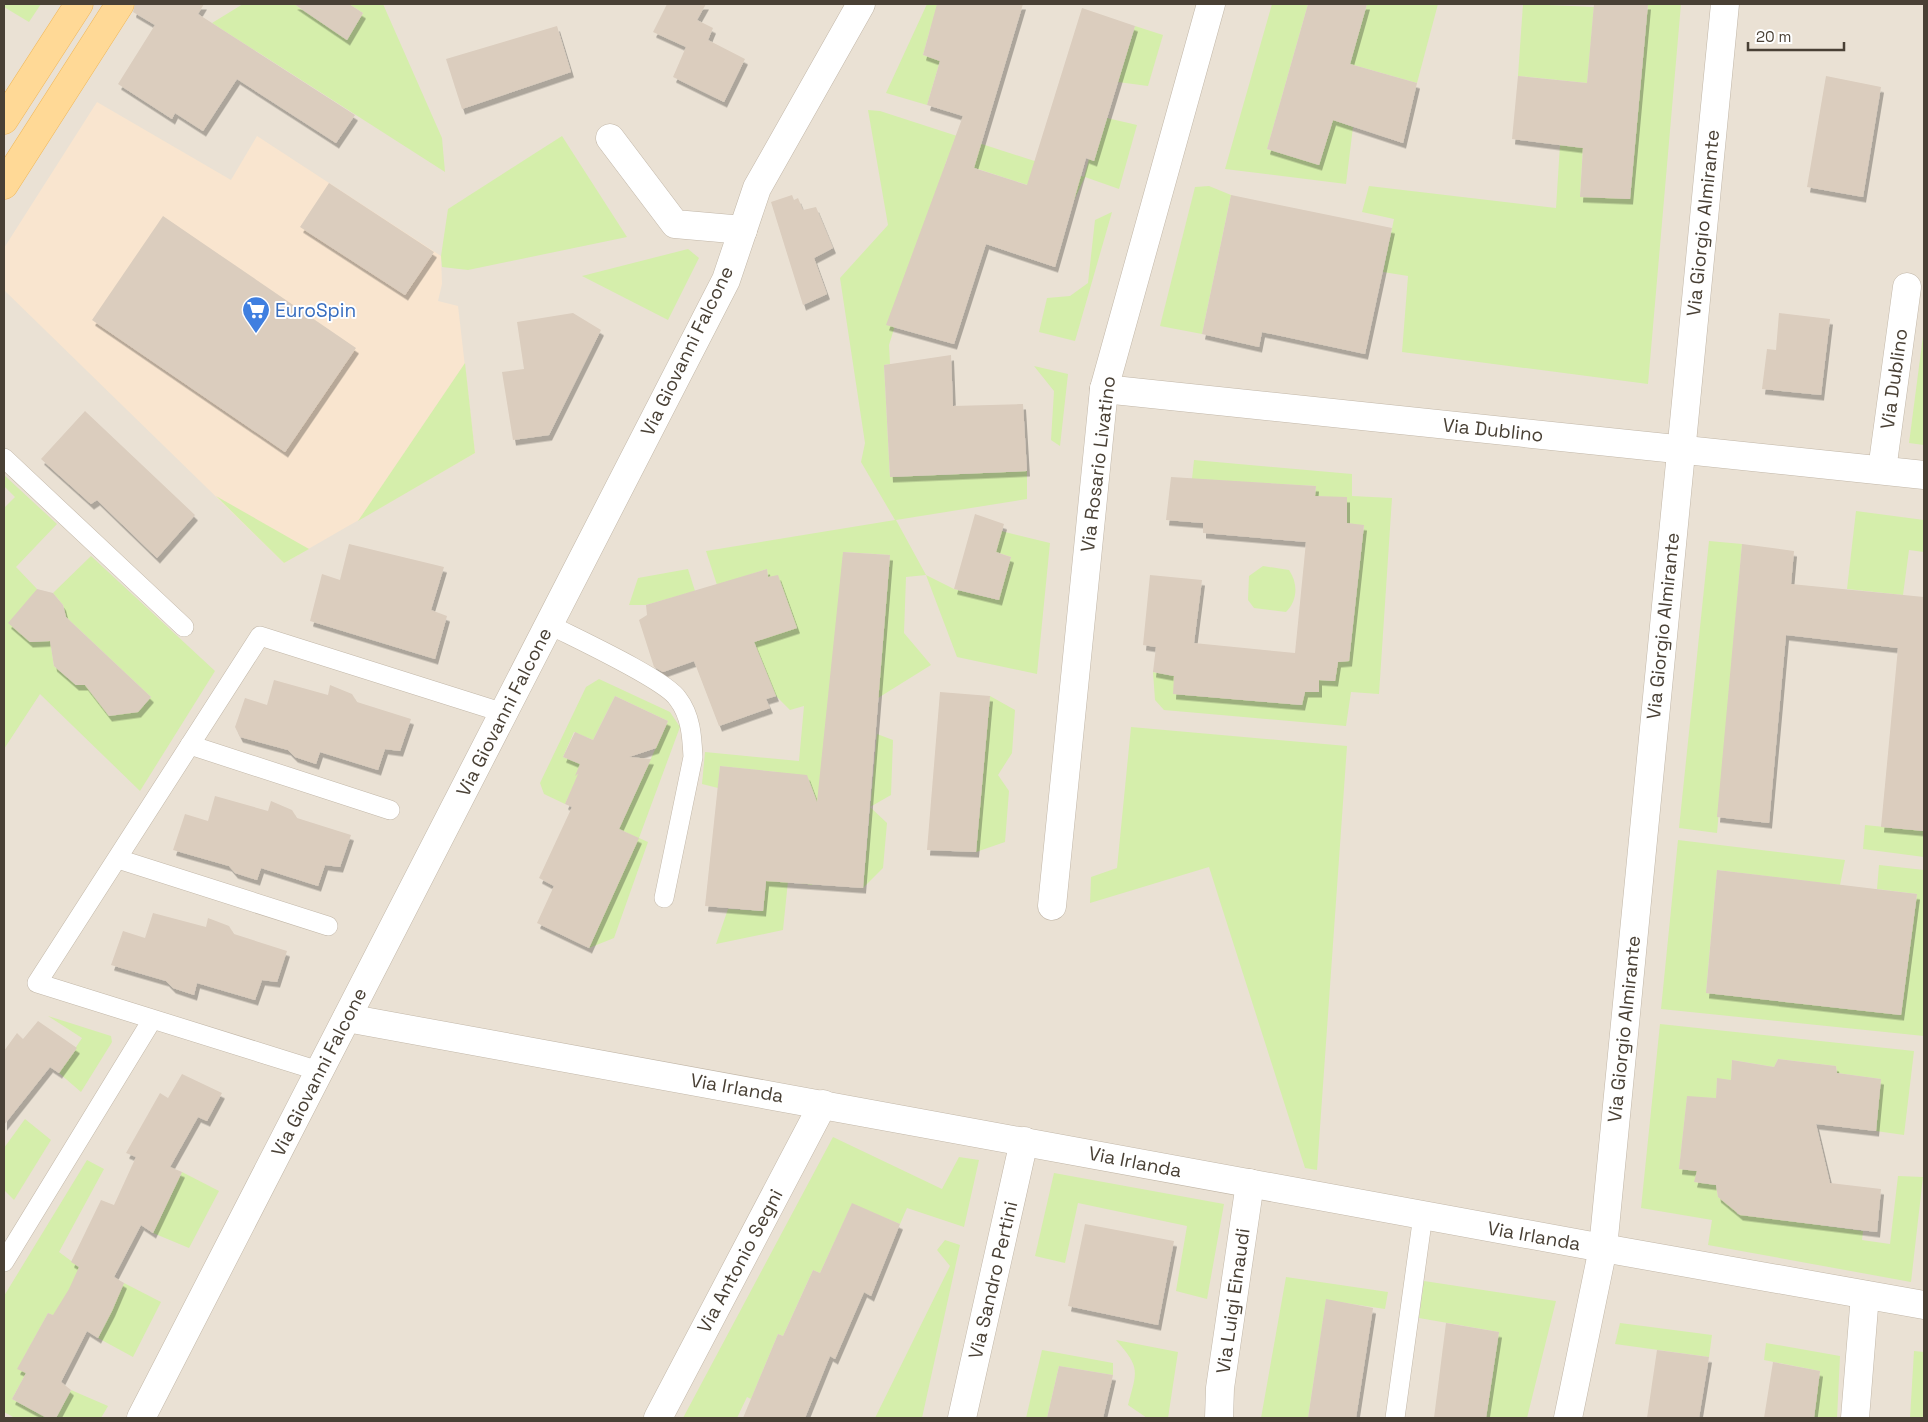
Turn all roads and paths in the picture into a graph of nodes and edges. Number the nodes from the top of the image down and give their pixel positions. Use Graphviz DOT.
graph roads {
  1 [pos="79,4"];
  2 [pos="120,4"];
  3 [pos="861,4"];
  4 [pos="1211,4"];
  5 [pos="1725,4"];
  6 [pos="4,120"];
  7 [pos="610,138"];
  8 [pos="4,185"];
  9 [pos="743,230"];
  10 [pos="1907,287"];
  11 [pos="1104,389"];
  12 [pos="1680,450"];
  13 [pos="4,458"];
  14 [pos="1882,470"];
  15 [pos="1924,475"];
  16 [pos="548,624"];
  17 [pos="184,627"];
  18 [pos="504,713"];
  19 [pos="190,745"];
  20 [pos="390,810"];
  21 [pos="118,859"];
  22 [pos="664,898"];
  23 [pos="1052,906"];
  24 [pos="328,926"];
  25 [pos="347,1018"];
  26 [pos="152,1020"];
  27 [pos="319,1071"];
  28 [pos="823,1104"];
  29 [pos="1024,1141"];
  30 [pos="1250,1183"];
  31 [pos="1423,1215"];
  32 [pos="1602,1248"];
  33 [pos="4,1262"];
  34 [pos="1865,1295"];
  35 [pos="1924,1305"];
  36 [pos="141,1418"];
  37 [pos="658,1418"];
  38 [pos="962,1418"];
  39 [pos="1219,1418"];
  40 [pos="1395,1418"];
  41 [pos="1568,1418"];
  42 [pos="1855,1418"];
  1 -- 6 [label="main road"];
  2 -- 8 [label="main road"];
  3 -- 9 [label="street, Via Giovanni Falcone"];
  4 -- 11 [label="street, Via Rosario Livatino"];
  5 -- 12 [label="street, Via Giorgio Almirante"];
  7 -- 9 [label="street"];
  9 -- 16 [label="street, Via Giovanni Falcone"];
  10 -- 14 [label="street, Via Dublino"];
  11 -- 12 [label="street, Via Dublino"];
  11 -- 23 [label="street, Via Rosario Livatino"];
  12 -- 14 [label="street, Via Dublino"];
  12 -- 32 [label="street, Via Giorgio Almirante"];
  13 -- 17 [label="lane"];
  14 -- 15 [label="street, Via Dublino"];
  16 -- 18 [label="street, Via Giovanni Falcone"];
  16 -- 22 [label="lane"];
  18 -- 19 [label="lane"];
  18 -- 25 [label="street, Via Giovanni Falcone"];
  19 -- 20 [label="lane"];
  19 -- 21 [label="lane"];
  21 -- 24 [label="lane"];
  21 -- 26 [label="lane"];
  25 -- 27 [label="street, Via Giovanni Falcone"];
  25 -- 28 [label="street, Via Irlanda"];
  26 -- 27 [label="lane"];
  26 -- 33 [label="lane"];
  27 -- 36 [label="street, Via Giovanni Falcone"];
  28 -- 29 [label="street, Via Irlanda"];
  28 -- 37 [label="street, Via Antonio Segni"];
  29 -- 30 [label="street, Via Irlanda"];
  29 -- 38 [label="street, Via Sandro Pertini"];
  30 -- 31 [label="street, Via Irlanda"];
  30 -- 39 [label="street, Via Luigi Einaudi"];
  31 -- 32 [label="street, Via Irlanda"];
  31 -- 40 [label="lane"];
  32 -- 34 [label="street, Via Irlanda"];
  32 -- 41 [label="street, Via Giorgio Almirante"];
  34 -- 35 [label="street, Via Irlanda"];
  34 -- 42 [label="street"];
}
